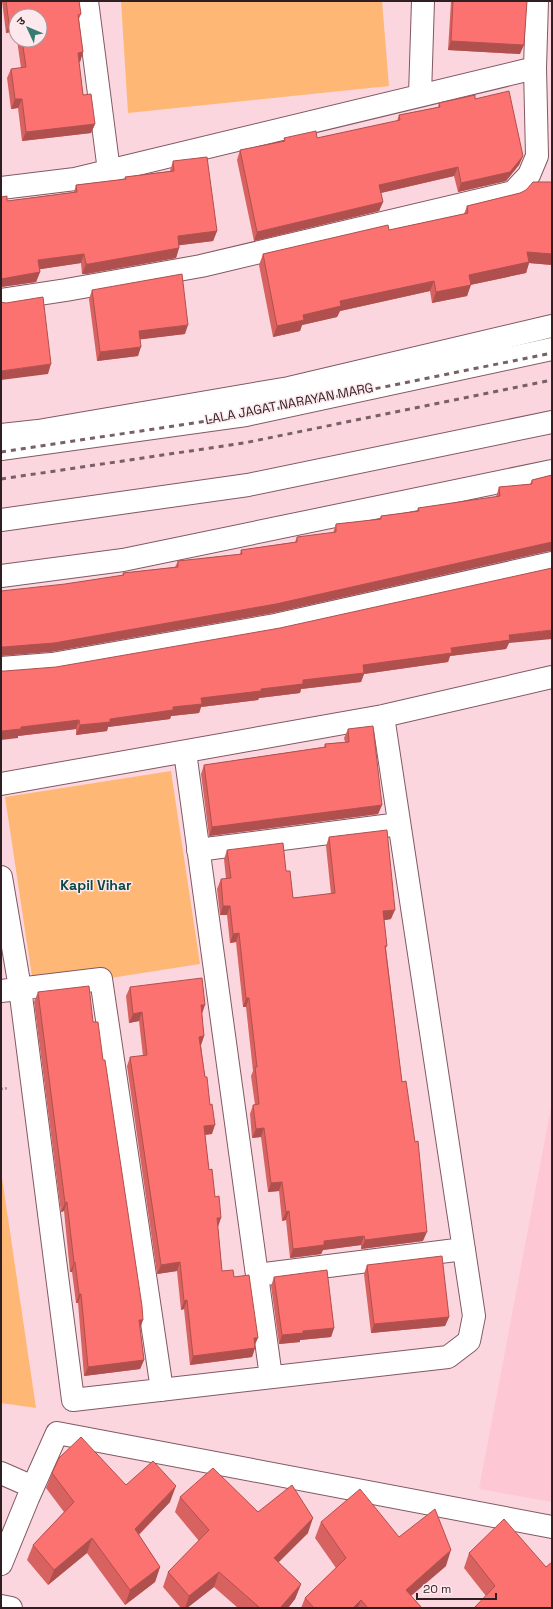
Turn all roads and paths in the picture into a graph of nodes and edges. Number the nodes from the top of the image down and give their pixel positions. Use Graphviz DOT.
graph roads {
  1 [pos="87,1"];
  2 [pos="423,1"];
  3 [pos="537,1"];
  4 [pos="535,68"];
  5 [pos="420,95"];
  6 [pos="109,171"];
  7 [pos="1,188"];
  8 [pos="1,300"];
  9 [pos="552,326"];
  10 [pos="552,349"];
  11 [pos="552,422"];
  12 [pos="1,435"];
  13 [pos="1,449"];
  14 [pos="552,471"];
  15 [pos="1,520"];
  16 [pos="552,563"];
  17 [pos="1,576"];
  18 [pos="1,668"];
  19 [pos="552,677"];
  20 [pos="383,716"];
  21 [pos="185,752"];
  22 [pos="1,784"];
  23 [pos="399,824"];
  24 [pos="198,850"];
  25 [pos="1,876"];
  26 [pos="1,880"];
  27 [pos="11,990"];
  28 [pos="464,1249"];
  29 [pos="256,1275"];
  30 [pos="271,1377"];
  31 [pos="162,1390"];
  32 [pos="1,1473"];
  33 [pos="33,1487"];
  34 [pos="552,1527"];
  35 [pos="1,1564"];
  36 [pos="1,1606"];
  37 [pos="11,1608"];
  1 -- 6 [label="street"];
  2 -- 5 [label="street"];
  3 -- 4 [label="street"];
  4 -- 5 [label="street"];
  4 -- 8 [label="street"];
  5 -- 6 [label="street"];
  6 -- 7 [label="street"];
  9 -- 12 [label="street"];
  10 -- 13 [label="street, LALA JAGAT NARAYAN MARG"];
  11 -- 15 [label="street"];
  14 -- 17 [label="street"];
  16 -- 18 [label="street"];
  19 -- 20 [label="street"];
  20 -- 21 [label="street"];
  20 -- 23 [label="street"];
  21 -- 22 [label="street"];
  21 -- 24 [label="street"];
  23 -- 24 [label="street"];
  23 -- 28 [label="street"];
  24 -- 29 [label="street"];
  25 -- 26 [label="street"];
  26 -- 27 [label="street"];
  27 -- 31 [label="street"];
  27 -- 31 [label="street"];
  28 -- 29 [label="street"];
  28 -- 30 [label="street"];
  29 -- 30 [label="street"];
  30 -- 31 [label="street"];
  32 -- 33 [label="street"];
  33 -- 34 [label="street"];
  33 -- 35 [label="street"];
  36 -- 37 [label="street"];
}
